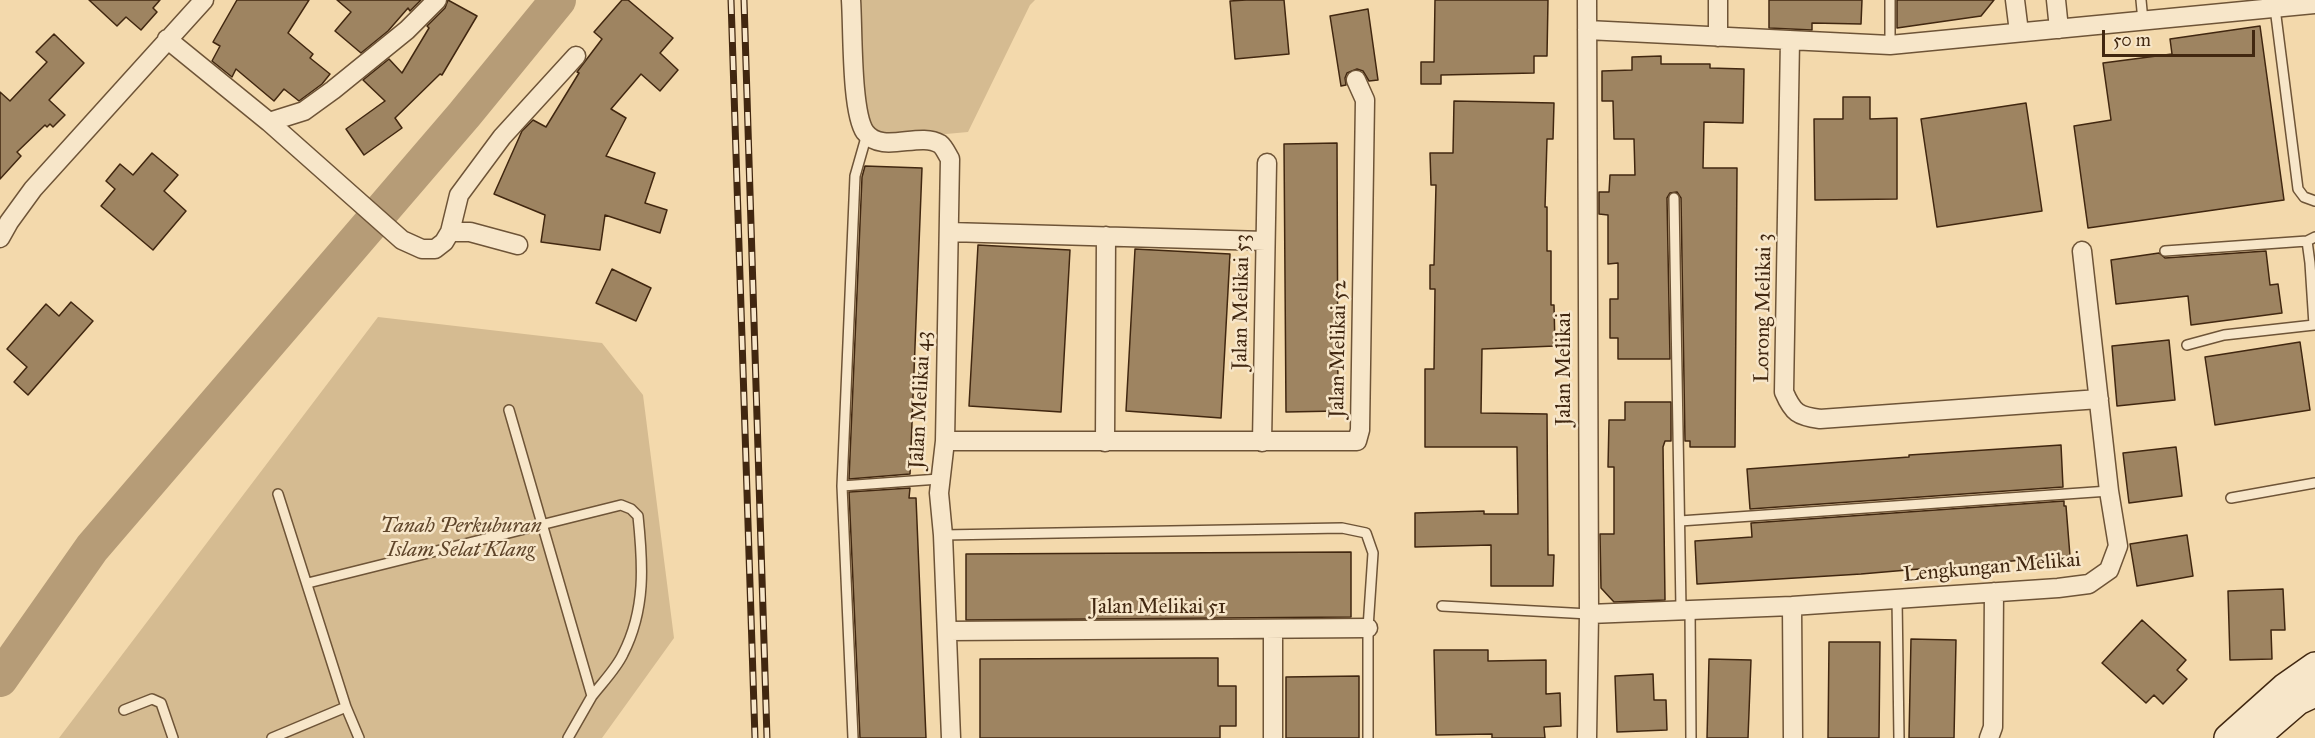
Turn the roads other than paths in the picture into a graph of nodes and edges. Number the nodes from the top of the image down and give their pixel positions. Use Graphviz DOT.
graph roads {
  1 [pos="204,0"];
  2 [pos="437,0"];
  3 [pos="851,0"];
  4 [pos="1587,0"];
  5 [pos="1718,0"];
  6 [pos="1890,0"];
  7 [pos="2015,0"];
  8 [pos="2056,0"];
  9 [pos="2141,0"];
  10 [pos="2315,4"];
  11 [pos="2275,8"];
  12 [pos="2143,21"];
  13 [pos="2059,28"];
  14 [pos="1587,30"];
  15 [pos="2019,32"];
  16 [pos="1718,36"];
  17 [pos="167,39"];
  18 [pos="1790,40"];
  19 [pos="1890,45"];
  20 [pos="576,56"];
  21 [pos="1356,80"];
  22 [pos="269,122"];
  23 [pos="867,134"];
  24 [pos="1267,163"];
  25 [pos="1674,198"];
  26 [pos="2315,201"];
  27 [pos="4,216"];
  28 [pos="450,232"];
  29 [pos="949,232"];
  30 [pos="1106,236"];
  31 [pos="0,238"];
  32 [pos="2311,239"];
  33 [pos="1265,241"];
  34 [pos="518,245"];
  35 [pos="2082,251"];
  36 [pos="2165,251"];
  37 [pos="2314,325"];
  38 [pos="2315,336"];
  39 [pos="2187,345"];
  40 [pos="2098,399"];
  41 [pos="509,410"];
  42 [pos="945,441"];
  43 [pos="1105,442"];
  44 [pos="1262,442"];
  45 [pos="939,479"];
  46 [pos="2315,483"];
  47 [pos="842,486"];
  48 [pos="2109,491"];
  49 [pos="278,494"];
  50 [pos="2231,498"];
  51 [pos="1680,521"];
  52 [pos="542,525"];
  53 [pos="943,535"];
  54 [pos="308,583"];
  55 [pos="1994,592"];
  56 [pos="1897,598"];
  57 [pos="1442,606"];
  58 [pos="1792,606"];
  59 [pos="1686,609"];
  60 [pos="1589,614"];
  61 [pos="1368,628"];
  62 [pos="1273,630"];
  63 [pos="948,631"];
  64 [pos="2315,651"];
  65 [pos="2315,666"];
  66 [pos="2284,687"];
  67 [pos="2315,693"];
  68 [pos="592,696"];
  69 [pos="346,707"];
  70 [pos="124,710"];
  71 [pos="173,738"];
  72 [pos="272,738"];
  73 [pos="359,738"];
  74 [pos="568,738"];
  75 [pos="853,738"];
  76 [pos="951,738"];
  77 [pos="1273,738"];
  78 [pos="1368,738"];
  79 [pos="1587,738"];
  80 [pos="1690,738"];
  81 [pos="1793,738"];
  82 [pos="1899,738"];
  83 [pos="1989,738"];
  84 [pos="2228,738"];
  85 [pos="2255,738"];
  1 -- 17 [label="street"];
  2 -- 22 [label="street"];
  3 -- 23 [label="street"];
  4 -- 14 [label="street, Jalan Melikai"];
  5 -- 16 [label="street"];
  6 -- 19 [label="lane"];
  7 -- 15 [label="street"];
  8 -- 13 [label="street"];
  9 -- 12 [label="lane"];
  10 -- 11 [label="street"];
  11 -- 12 [label="street"];
  11 -- 26 [label="lane"];
  12 -- 13 [label="street"];
  13 -- 15 [label="street"];
  14 -- 16 [label="street"];
  14 -- 60 [label="street, Jalan Melikai"];
  15 -- 19 [label="street"];
  16 -- 18 [label="street"];
  17 -- 22 [label="street"];
  17 -- 27 [label="street"];
  18 -- 19 [label="street"];
  18 -- 40 [label="street, Lorong Melikai 3"];
  20 -- 28 [label="street"];
  21 -- 44 [label="street, Jalan Melikai 52"];
  22 -- 28 [label="street"];
  23 -- 29 [label="street, Jalan Melikai 43"];
  23 -- 47 [label="lane"];
  24 -- 33 [label="street, Jalan Melikai 53"];
  25 -- 51 [label="lane"];
  27 -- 31 [label="street"];
  28 -- 34 [label="street"];
  29 -- 30 [label="street"];
  29 -- 42 [label="street, Jalan Melikai 43"];
  30 -- 33 [label="street"];
  30 -- 43 [label="street"];
  32 -- 36 [label="lane"];
  32 -- 37 [label="lane"];
  33 -- 44 [label="street, Jalan Melikai 53"];
  35 -- 40 [label="street, Lengkungan Melikai"];
  37 -- 38 [label="lane"];
  37 -- 39 [label="lane"];
  40 -- 48 [label="street, Lengkungan Melikai"];
  41 -- 52 [label="lane"];
  42 -- 43 [label="street, Jalan Melikai 52"];
  42 -- 45 [label="street, Jalan Melikai 43"];
  43 -- 44 [label="street, Jalan Melikai 52"];
  45 -- 47 [label="lane"];
  45 -- 53 [label="street, Jalan Melikai 43"];
  46 -- 50 [label="lane"];
  47 -- 75 [label="lane"];
  48 -- 51 [label="lane"];
  48 -- 55 [label="street, Lengkungan Melikai"];
  49 -- 54 [label="lane"];
  51 -- 59 [label="lane"];
  52 -- 54 [label="lane"];
  52 -- 68 [label="lane"];
  52 -- 68 [label="lane"];
  53 -- 61 [label="lane"];
  53 -- 63 [label="street, Jalan Melikai 43"];
  54 -- 69 [label="lane"];
  55 -- 56 [label="street, Lengkungan Melikai"];
  55 -- 83 [label="street"];
  56 -- 58 [label="street, Lengkungan Melikai"];
  56 -- 82 [label="lane"];
  57 -- 60 [label="lane"];
  58 -- 59 [label="street, Lengkungan Melikai"];
  58 -- 81 [label="street"];
  59 -- 60 [label="street, Lengkungan Melikai"];
  59 -- 80 [label="lane"];
  60 -- 79 [label="street, Jalan Melikai"];
  61 -- 62 [label="street, Jalan Melikai 51"];
  61 -- 78 [label="lane"];
  62 -- 63 [label="street, Jalan Melikai 51"];
  62 -- 77 [label="street"];
  63 -- 76 [label="street, Jalan Melikai 43"];
  64 -- 66 [label="street"];
  65 -- 66 [label="street"];
  66 -- 84 [label="street"];
  67 -- 85 [label="street"];
  68 -- 74 [label="lane"];
  69 -- 72 [label="lane"];
  69 -- 73 [label="lane"];
  70 -- 71 [label="lane"];
}
